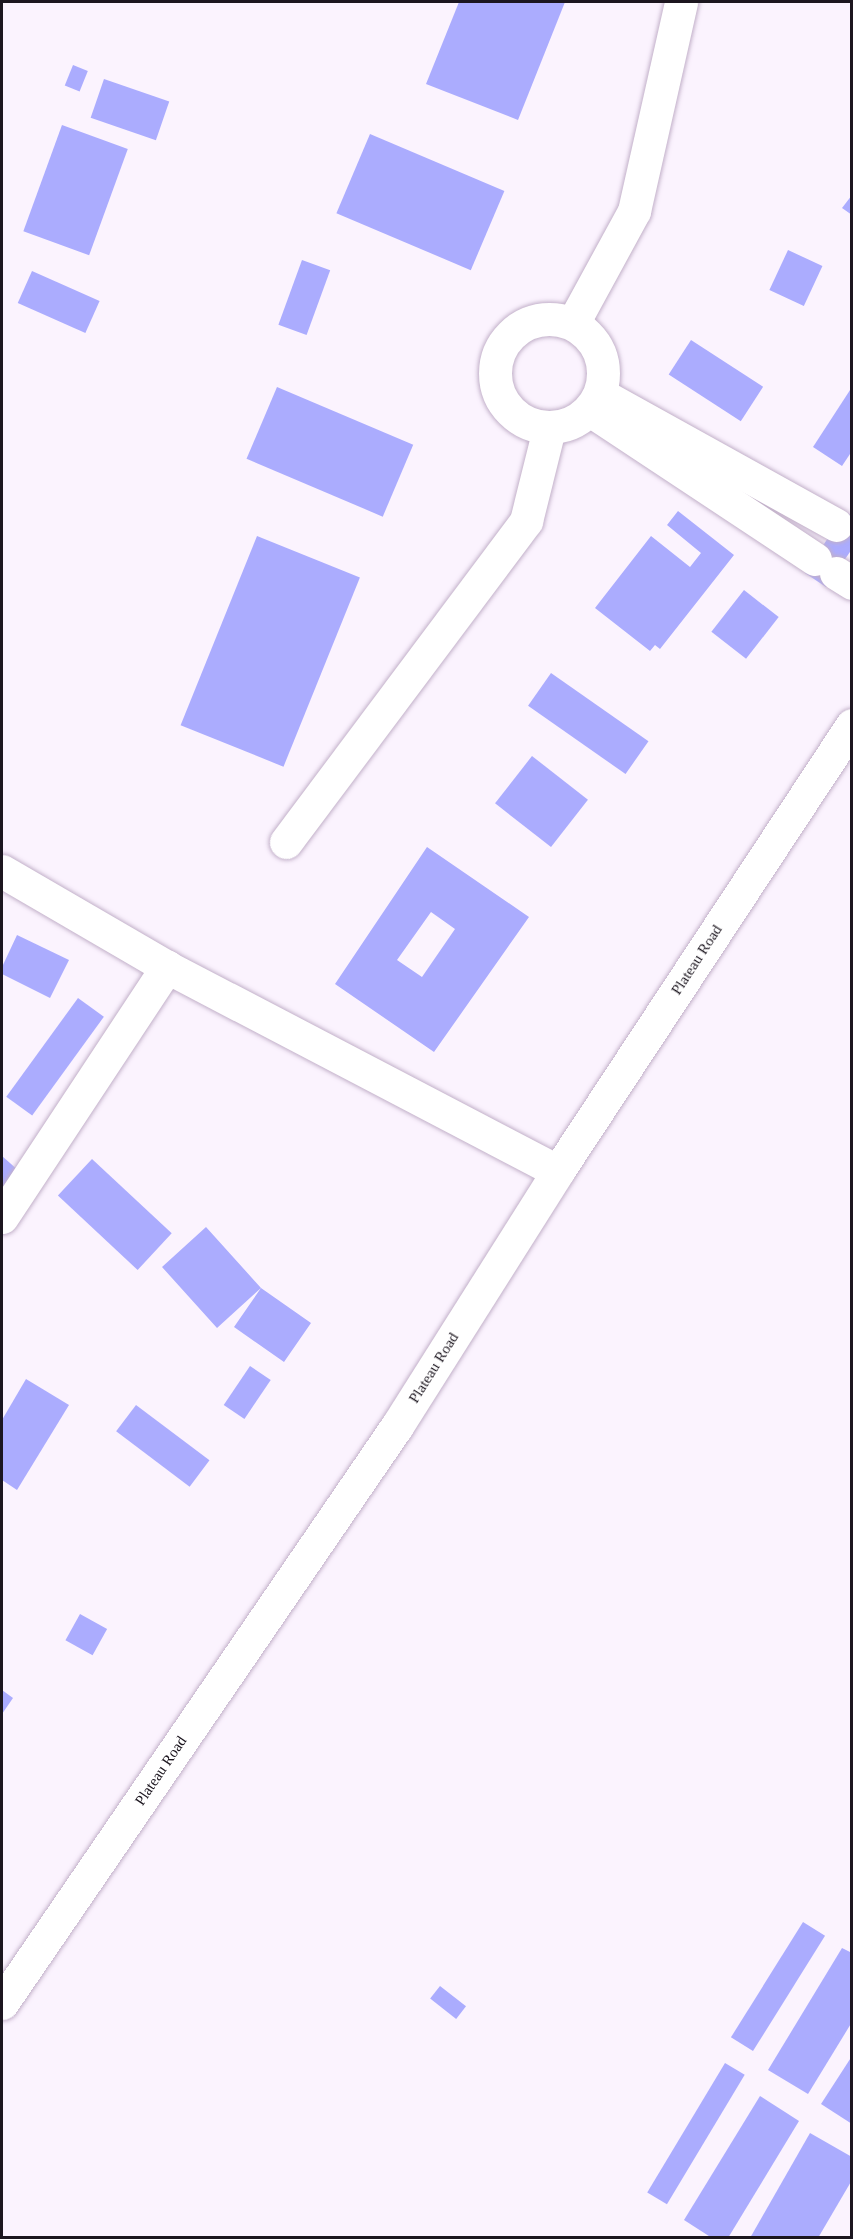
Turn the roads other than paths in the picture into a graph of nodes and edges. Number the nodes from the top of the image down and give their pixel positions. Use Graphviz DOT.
graph roads {
  1 [pos="681,2"];
  2 [pos="573,323"];
  3 [pos="595,402"];
  4 [pos="549,429"];
  5 [pos="836,525"];
  6 [pos="834,572"];
  7 [pos="852,725"];
  8 [pos="286,842"];
  9 [pos="2,871"];
  10 [pos="167,967"];
  11 [pos="558,1171"];
  12 [pos="2,1217"];
  13 [pos="2,2003"];
  1 -- 2 [label="street"];
  2 -- 3 [label="street"];
  2 -- 4 [label="street"];
  3 -- 4 [label="street"];
  3 -- 5 [label="street"];
  3 -- 6 [label="street"];
  4 -- 8 [label="street"];
  7 -- 11 [label="street, Plateau Road"];
  9 -- 10 [label="street"];
  10 -- 11 [label="street"];
  10 -- 12 [label="street"];
  11 -- 13 [label="street, Plateau Road"];
}
